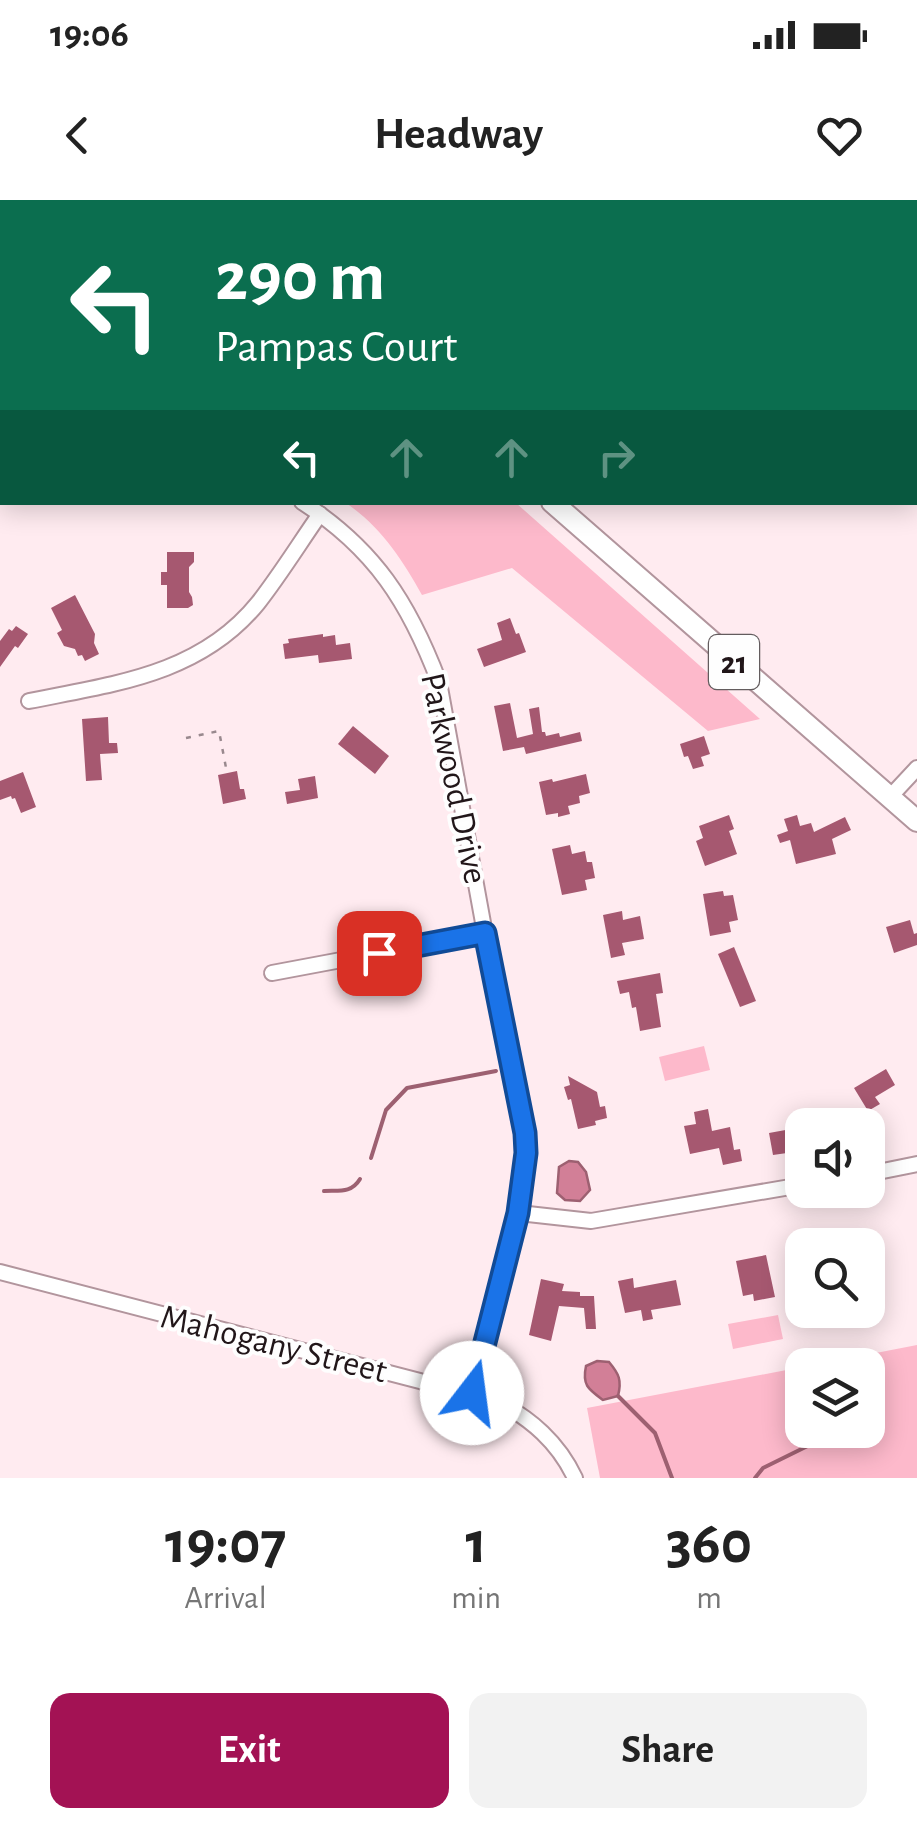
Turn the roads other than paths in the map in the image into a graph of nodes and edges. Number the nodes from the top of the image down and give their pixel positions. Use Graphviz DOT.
graph roads {
  1 [pos="306,505"];
  2 [pos="555,505"];
  3 [pos="320,514"];
  4 [pos="29,701"];
  5 [pos="917,768"];
  6 [pos="890,796"];
  7 [pos="917,821"];
  8 [pos="485,933"];
  9 [pos="272,974"];
  10 [pos="917,1164"];
  11 [pos="885,1171"];
  12 [pos="785,1188"];
  13 [pos="518,1213"];
  14 [pos="0,1272"];
  15 [pos="472,1393"];
  16 [pos="575,1478"];
  1 -- 3 [label="street, Parkwood Drive"];
  2 -- 6 [label="highway, 21"];
  3 -- 4 [label="street"];
  3 -- 8 [label="street, Parkwood Drive"];
  5 -- 6 [label="street"];
  6 -- 7 [label="highway, 21"];
  8 -- 9 [label="street"];
  8 -- 13 [label="street, Parkwood Drive"];
  10 -- 11 [label="street"];
  12 -- 13 [label="street"];
  13 -- 15 [label="street, Parkwood Drive"];
  14 -- 15 [label="street, Mahogany Street"];
  15 -- 16 [label="street, Mahogany Street"];
}
